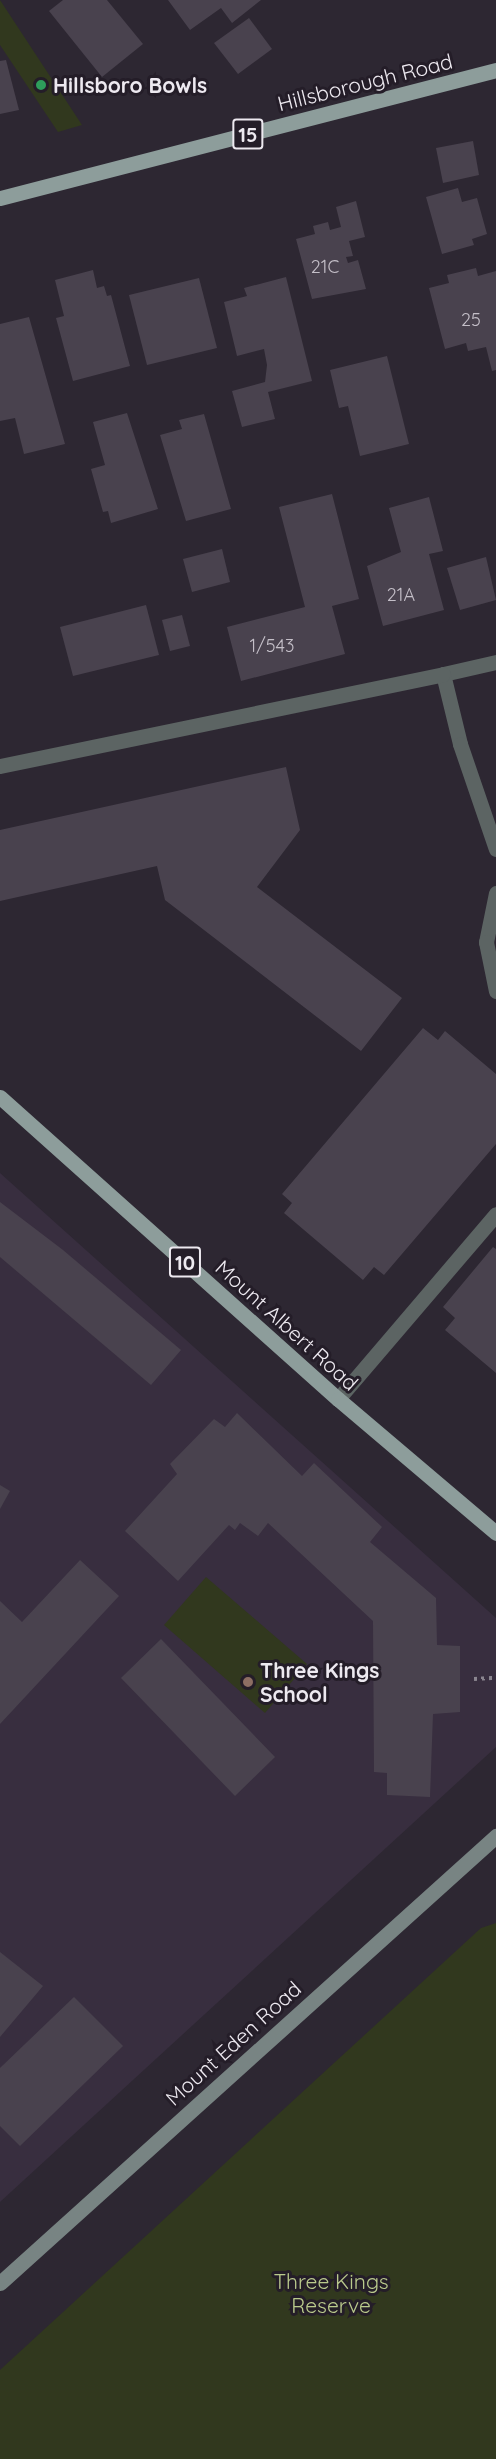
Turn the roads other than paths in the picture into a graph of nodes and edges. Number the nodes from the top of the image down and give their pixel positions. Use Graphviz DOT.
graph roads {
  1 [pos="496,70"];
  2 [pos="0,198"];
  3 [pos="496,662"];
  4 [pos="443,674"];
  5 [pos="0,766"];
  6 [pos="496,849"];
  7 [pos="496,893"];
  8 [pos="496,991"];
  9 [pos="0,1097"];
  10 [pos="496,1214"];
  11 [pos="338,1399"];
  12 [pos="496,1533"];
  13 [pos="496,1836"];
  14 [pos="0,2283"];
  1 -- 2 [label="main road, Hillsborough Road / 15"];
  3 -- 4 [label="street"];
  4 -- 5 [label="street"];
  4 -- 6 [label="street"];
  7 -- 8 [label="street"];
  9 -- 11 [label="main road, Mount Albert Road / 10"];
  10 -- 11 [label="street"];
  11 -- 12 [label="main road, Mount Albert Road / 10"];
  13 -- 14 [label="main road, Mount Eden Road"];
}
